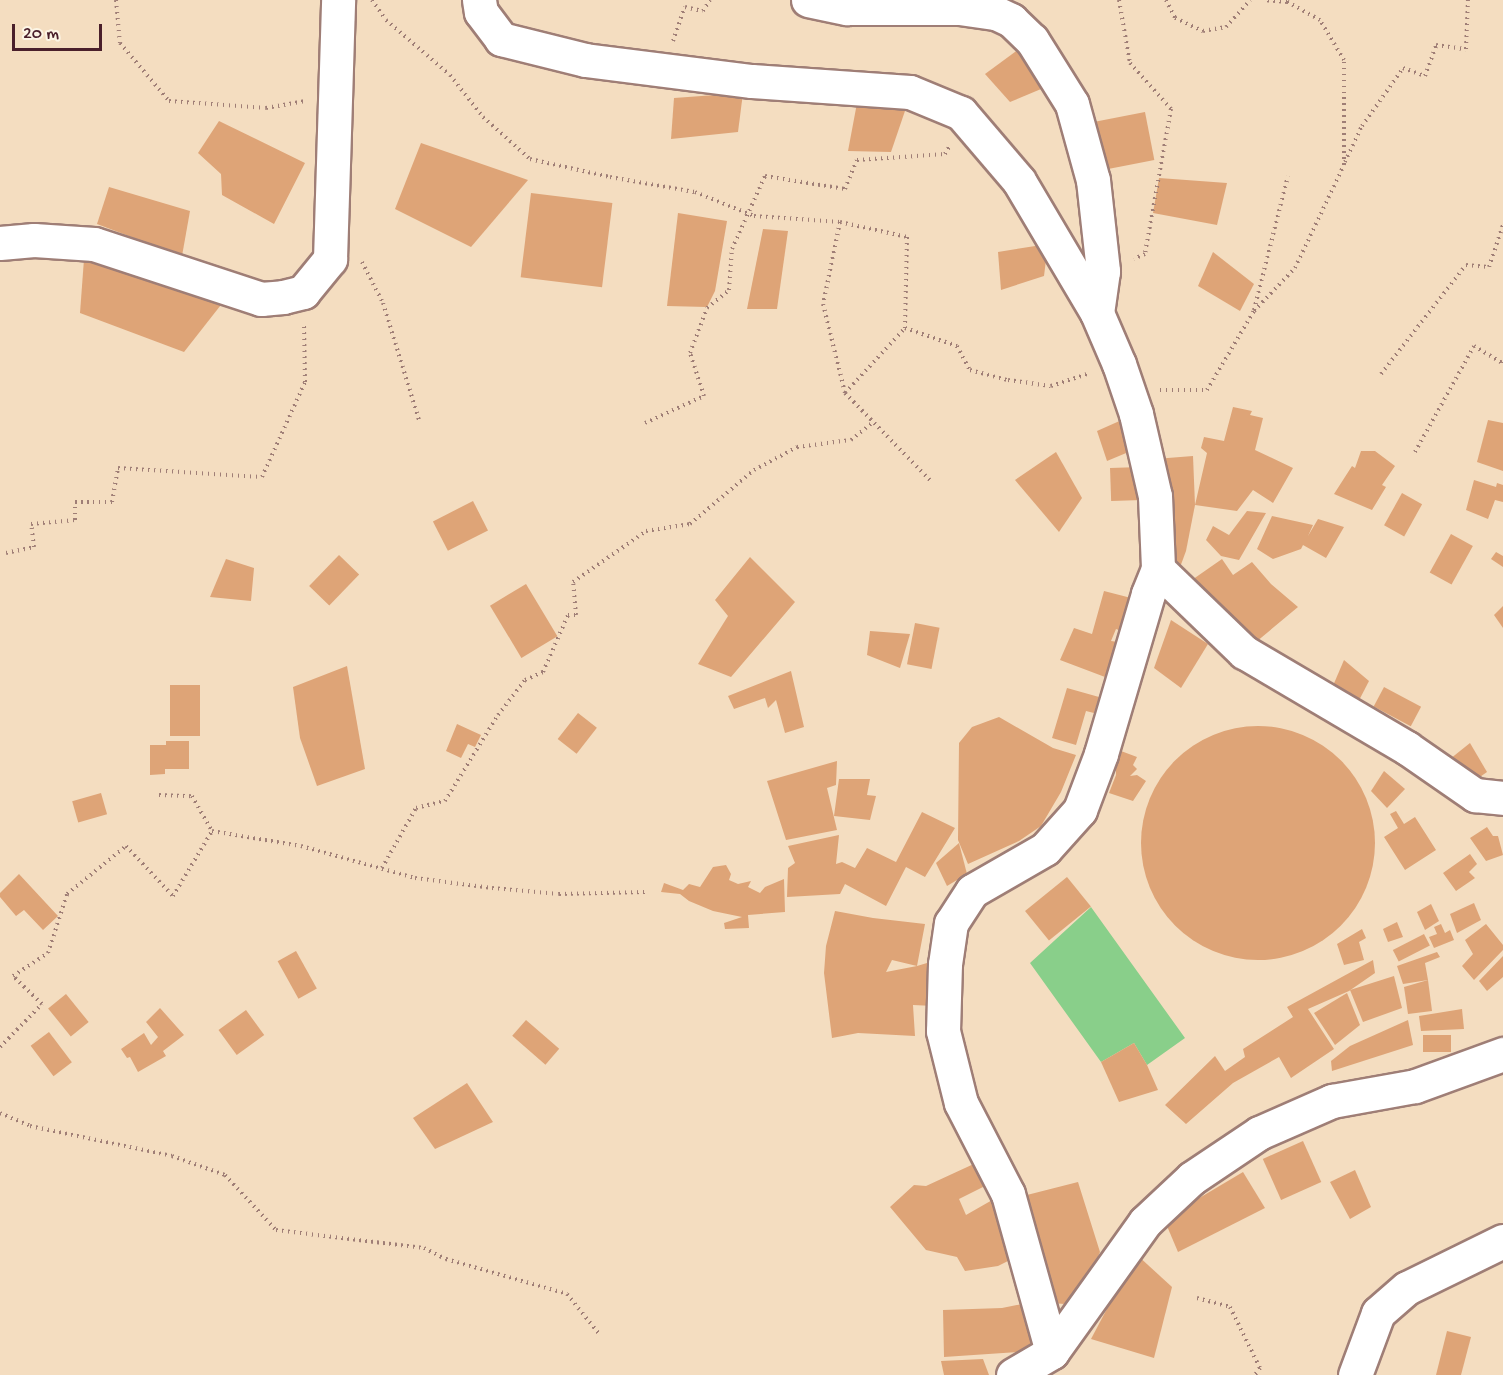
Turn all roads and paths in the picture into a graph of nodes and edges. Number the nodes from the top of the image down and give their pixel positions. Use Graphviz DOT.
graph roads {
  1 [pos="116,0"];
  2 [pos="338,0"];
  3 [pos="372,0"];
  4 [pos="479,0"];
  5 [pos="710,0"];
  6 [pos="808,0"];
  7 [pos="1119,0"];
  8 [pos="1166,0"];
  9 [pos="1250,0"];
  10 [pos="1266,0"];
  11 [pos="1468,0"];
  12 [pos="667,71"];
  13 [pos="310,100"];
  14 [pos="965,117"];
  15 [pos="1344,165"];
  16 [pos="1288,176"];
  17 [pos="747,213"];
  18 [pos="840,222"];
  19 [pos="1503,225"];
  20 [pos="0,243"];
  21 [pos="358,253"];
  22 [pos="1102,271"];
  23 [pos="303,292"];
  24 [pos="1254,311"];
  25 [pos="1097,313"];
  26 [pos="904,328"];
  27 [pos="1503,360"];
  28 [pos="1381,374"];
  29 [pos="1123,377"];
  30 [pos="845,393"];
  31 [pos="867,417"];
  32 [pos="419,420"];
  33 [pos="645,423"];
  34 [pos="1416,452"];
  35 [pos="930,480"];
  36 [pos="6,553"];
  37 [pos="1158,569"];
  38 [pos="159,795"];
  39 [pos="1503,798"];
  40 [pos="212,831"];
  41 [pos="382,868"];
  42 [pos="645,892"];
  43 [pos="0,1047"];
  44 [pos="1503,1054"];
  45 [pos="0,1113"];
  46 [pos="1503,1241"];
  47 [pos="1197,1298"];
  48 [pos="600,1335"];
  49 [pos="1052,1352"];
  50 [pos="1012,1375"];
  51 [pos="1255,1375"];
  52 [pos="1355,1375"];
  1 -- 13 [label="path"];
  2 -- 23 [label="street"];
  3 -- 17 [label="path"];
  4 -- 12 [label="street"];
  5 -- 12 [label="path"];
  6 -- 22 [label="street"];
  7 -- 22 [label="path"];
  8 -- 9 [label="path"];
  10 -- 15 [label="path"];
  11 -- 15 [label="path"];
  12 -- 14 [label="street"];
  14 -- 17 [label="path"];
  14 -- 25 [label="street"];
  15 -- 24 [label="path"];
  16 -- 24 [label="path"];
  17 -- 18 [label="path"];
  17 -- 33 [label="path"];
  18 -- 26 [label="path"];
  18 -- 30 [label="path"];
  19 -- 28 [label="path"];
  20 -- 23 [label="street"];
  21 -- 32 [label="path"];
  22 -- 25 [label="street"];
  23 -- 36 [label="path"];
  24 -- 29 [label="path"];
  25 -- 29 [label="street"];
  26 -- 29 [label="path"];
  26 -- 30 [label="path"];
  27 -- 34 [label="path"];
  29 -- 37 [label="street"];
  30 -- 31 [label="path"];
  31 -- 35 [label="path"];
  31 -- 41 [label="path"];
  37 -- 39 [label="street"];
  37 -- 49 [label="street"];
  38 -- 40 [label="path"];
  40 -- 41 [label="path"];
  40 -- 43 [label="path"];
  41 -- 42 [label="path"];
  44 -- 49 [label="street"];
  45 -- 48 [label="path"];
  46 -- 52 [label="street"];
  47 -- 51 [label="path"];
  49 -- 50 [label="street"];
}
